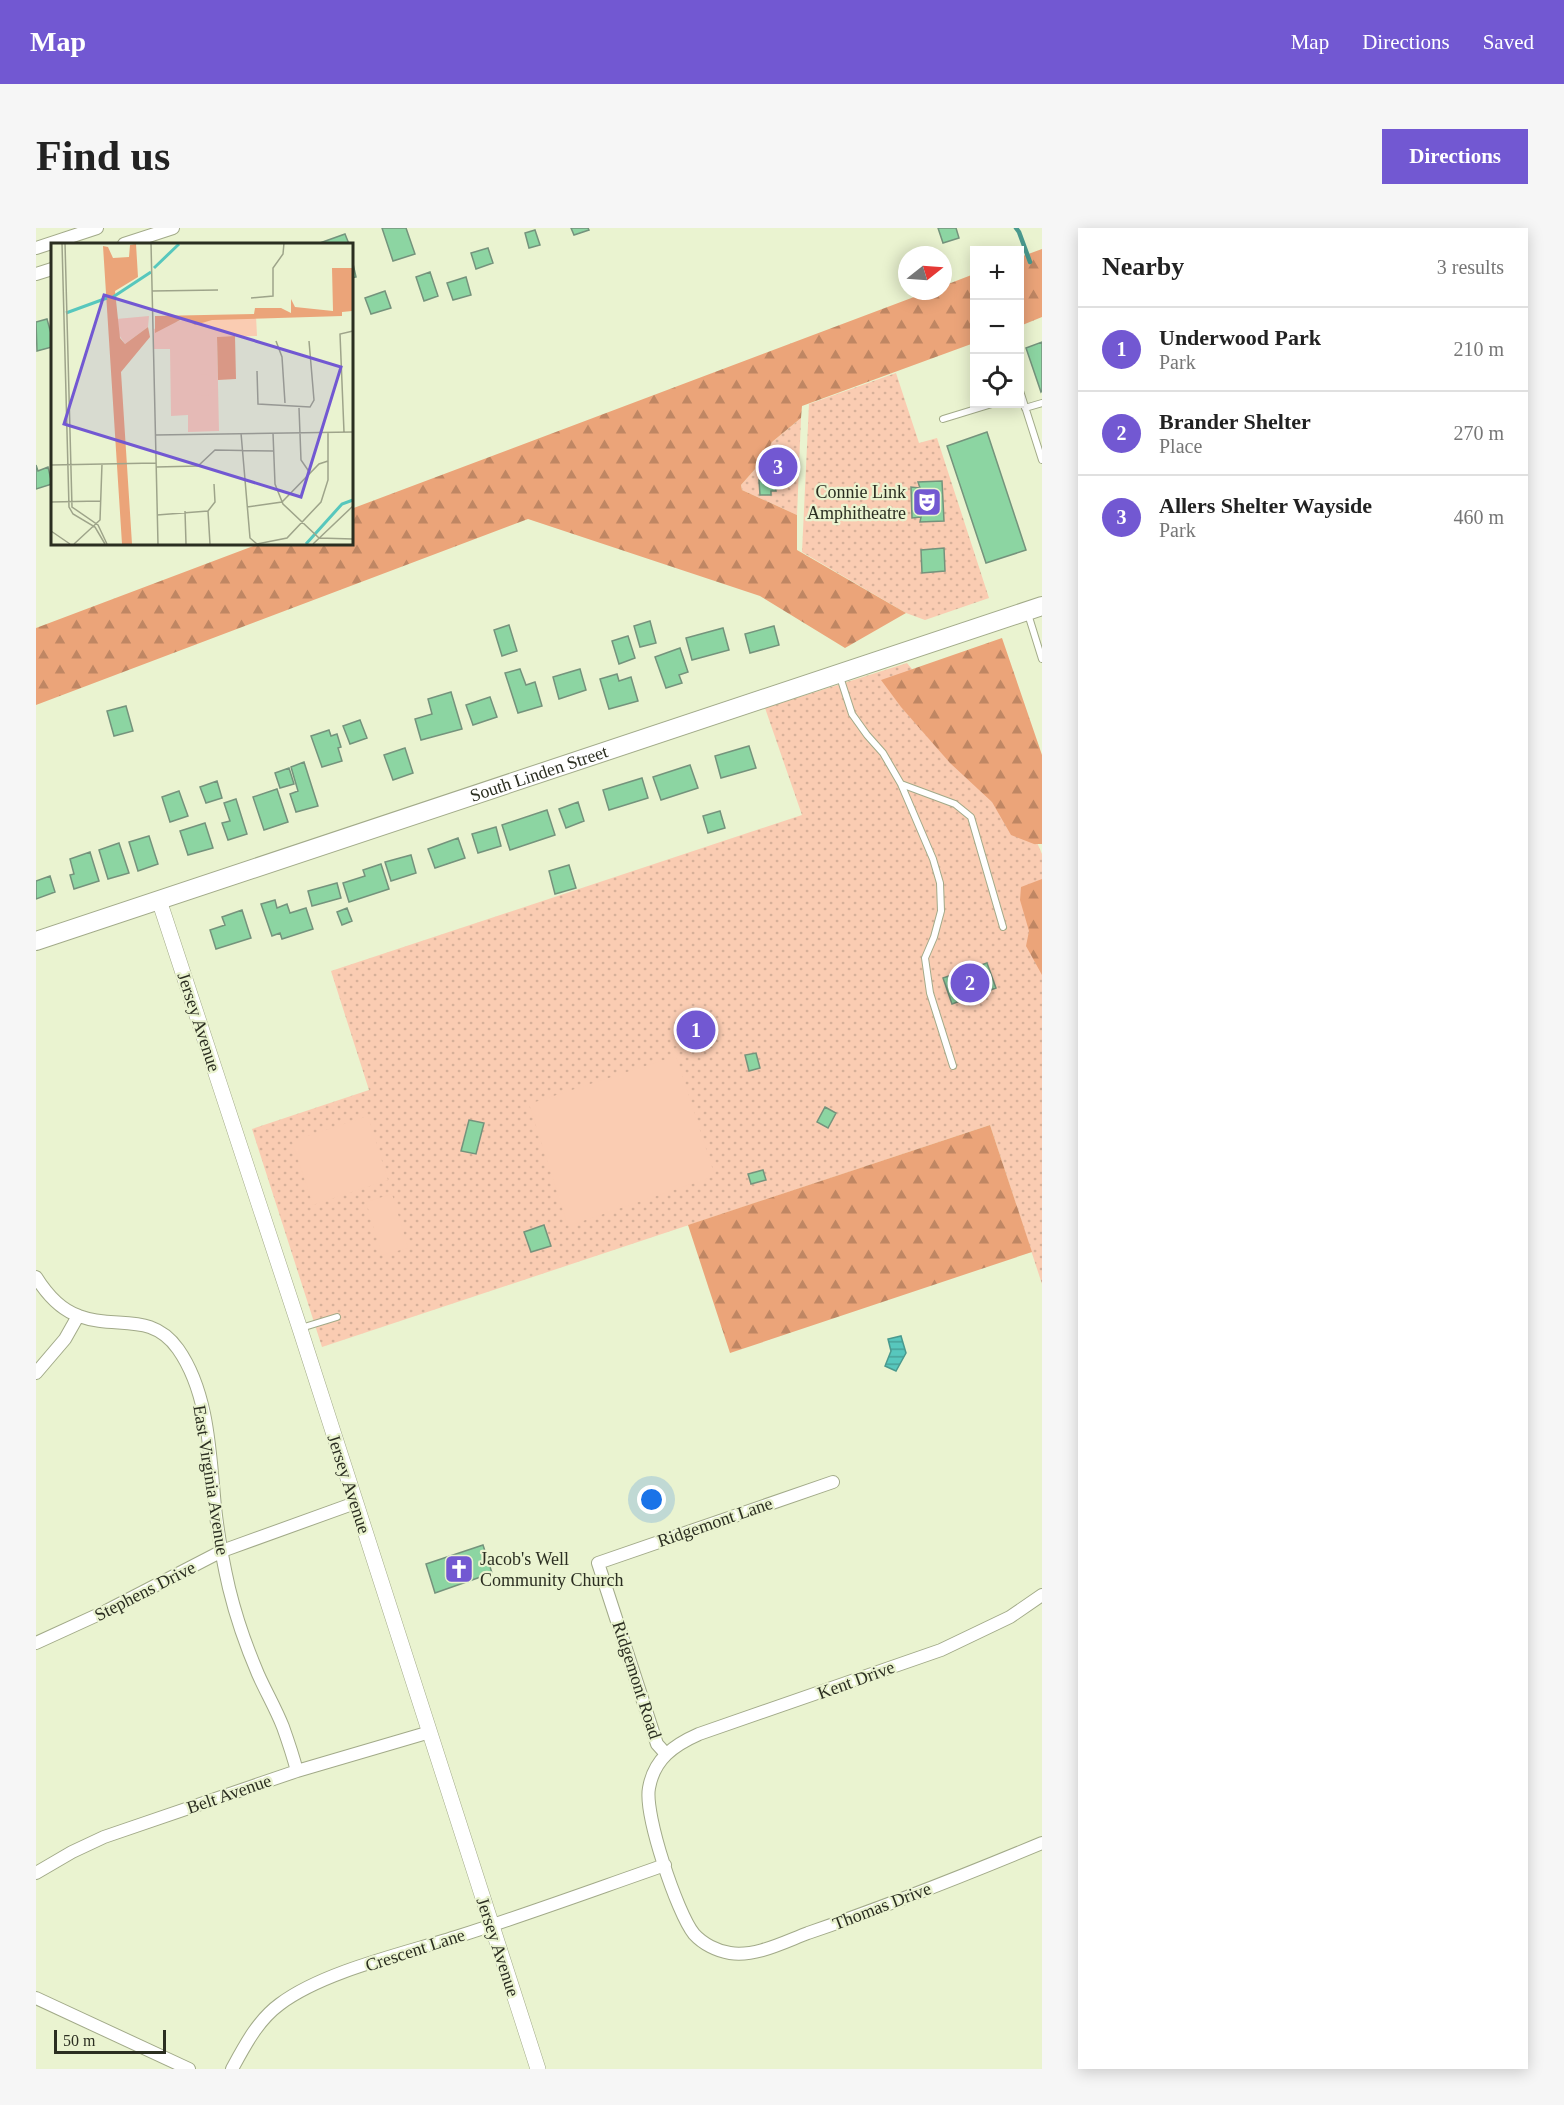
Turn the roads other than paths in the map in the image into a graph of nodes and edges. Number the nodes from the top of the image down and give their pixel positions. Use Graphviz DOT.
graph roads {
  1 [pos="97,228"];
  2 [pos="173,228"];
  3 [pos="51,243"];
  4 [pos="51,243"];
  5 [pos="127,243"];
  6 [pos="36,248"];
  7 [pos="51,269"];
  8 [pos="36,274"];
  9 [pos="1042,403"];
  10 [pos="979,408"];
  11 [pos="1025,408"];
  12 [pos="943,419"];
  13 [pos="1042,460"];
  14 [pos="1034,608"];
  15 [pos="1042,659"];
  16 [pos="839,673"];
  17 [pos="901,784"];
  18 [pos="159,900"];
  19 [pos="1003,927"];
  20 [pos="36,941"];
  21 [pos="953,1066"];
  22 [pos="36,1277"];
  23 [pos="78,1316"];
  24 [pos="337,1317"];
  25 [pos="300,1329"];
  26 [pos="36,1373"];
  27 [pos="833,1482"];
  28 [pos="355,1503"];
  29 [pos="222,1551"];
  30 [pos="598,1563"];
  31 [pos="1042,1595"];
  32 [pos="36,1643"];
  33 [pos="430,1732"];
  34 [pos="666,1754"];
  35 [pos="297,1771"];
  36 [pos="1042,1843"];
  37 [pos="665,1865"];
  38 [pos="36,1873"];
  39 [pos="492,1926"];
  40 [pos="719,1950"];
  41 [pos="36,1998"];
  42 [pos="189,2069"];
  43 [pos="232,2069"];
  44 [pos="538,2069"];
  1 -- 3 [label="street"];
  2 -- 5 [label="street"];
  4 -- 6 [label="street"];
  7 -- 8 [label="street"];
  9 -- 11 [label="lane"];
  10 -- 12 [label="lane"];
  11 -- 13 [label="lane"];
  14 -- 15 [label="lane"];
  14 -- 16 [label="main road, South Linden Street"];
  16 -- 17 [label="lane"];
  16 -- 18 [label="main road, South Linden Street"];
  17 -- 19 [label="lane"];
  17 -- 21 [label="lane"];
  18 -- 20 [label="main road, South Linden Street"];
  18 -- 25 [label="street, Jersey Avenue"];
  22 -- 23 [label="street, East Virginia Avenue"];
  23 -- 26 [label="street"];
  23 -- 29 [label="street, East Virginia Avenue"];
  24 -- 25 [label="lane"];
  25 -- 28 [label="street, Jersey Avenue"];
  27 -- 30 [label="street, Ridgemont Lane"];
  28 -- 29 [label="street, Stephens Drive"];
  28 -- 33 [label="street, Jersey Avenue"];
  29 -- 32 [label="street, Stephens Drive"];
  29 -- 35 [label="street, East Virginia Avenue"];
  30 -- 34 [label="street, Ridgemont Road"];
  31 -- 34 [label="street, Kent Drive"];
  33 -- 35 [label="street, Belt Avenue"];
  33 -- 39 [label="street, Jersey Avenue"];
  34 -- 37 [label="street, Ridgemont Road"];
  35 -- 38 [label="street, Belt Avenue"];
  36 -- 40 [label="street, Thomas Drive"];
  37 -- 39 [label="street, Crescent Lane"];
  37 -- 40 [label="street, Ridgemont Road"];
  39 -- 43 [label="street, Crescent Lane"];
  39 -- 44 [label="street, Jersey Avenue"];
  41 -- 42 [label="street"];
}
